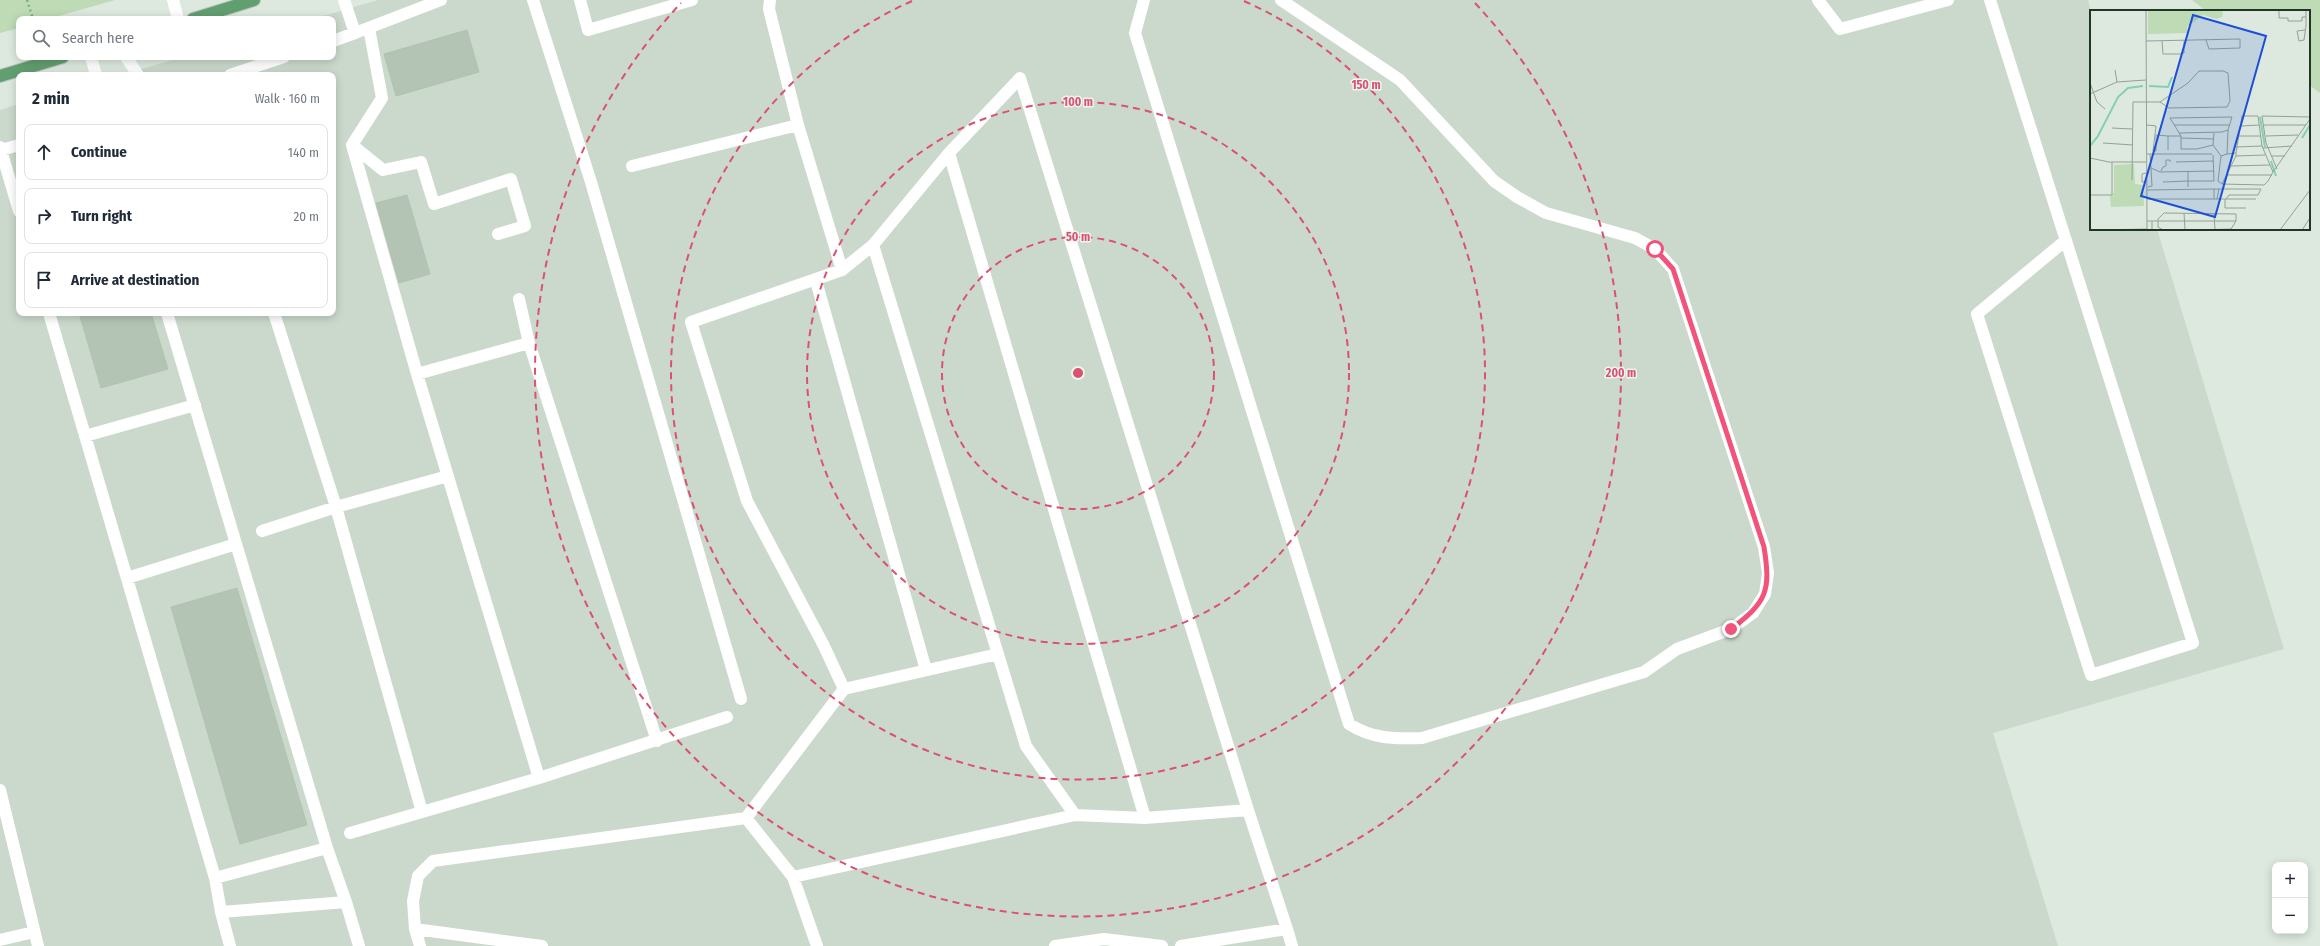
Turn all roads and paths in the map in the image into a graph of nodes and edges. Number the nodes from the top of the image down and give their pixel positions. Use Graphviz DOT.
graph roads {
  1 [pos="27,0"];
  2 [pos="173,0"];
  3 [pos="254,0"];
  4 [pos="344,0"];
  5 [pos="441,0"];
  6 [pos="533,0"];
  7 [pos="580,0"];
  8 [pos="692,0"];
  9 [pos="770,0"];
  10 [pos="1144,0"];
  11 [pos="1281,0"];
  12 [pos="1818,0"];
  13 [pos="1948,0"];
  14 [pos="1990,0"];
  15 [pos="32,16"];
  16 [pos="177,16"];
  17 [pos="203,16"];
  18 [pos="369,28"];
  19 [pos="355,33"];
  20 [pos="336,40"];
  21 [pos="53,60"];
  22 [pos="92,60"];
  23 [pos="128,60"];
  24 [pos="275,60"];
  25 [pos="95,72"];
  26 [pos="136,72"];
  27 [pos="239,72"];
  28 [pos="0,76"];
  29 [pos="798,125"];
  30 [pos="352,145"];
  31 [pos="16,146"];
  32 [pos="1,148"];
  33 [pos="949,153"];
  34 [pos="632,166"];
  35 [pos="16,200"];
  36 [pos="498,234"];
  37 [pos="2066,240"];
  38 [pos="873,245"];
  39 [pos="842,270"];
  40 [pos="816,281"];
  41 [pos="519,299"];
  42 [pos="50,316"];
  43 [pos="168,316"];
  44 [pos="275,316"];
  45 [pos="529,343"];
  46 [pos="417,374"];
  47 [pos="195,405"];
  48 [pos="85,436"];
  49 [pos="448,476"];
  50 [pos="336,507"];
  51 [pos="262,531"];
  52 [pos="236,544"];
  53 [pos="127,578"];
  54 [pos="998,654"];
  55 [pos="926,670"];
  56 [pos="844,689"];
  57 [pos="741,699"];
  58 [pos="727,718"];
  59 [pos="657,741"];
  60 [pos="539,778"];
  61 [pos="0,790"];
  62 [pos="1248,810"];
  63 [pos="422,812"];
  64 [pos="1075,815"];
  65 [pos="746,818"];
  66 [pos="1145,818"];
  67 [pos="350,833"];
  68 [pos="327,848"];
  69 [pos="793,877"];
  70 [pos="215,878"];
  71 [pos="346,902"];
  72 [pos="221,912"];
  73 [pos="415,929"];
  74 [pos="1287,929"];
  75 [pos="34,932"];
  76 [pos="0,940"];
  77 [pos="535,945"];
  78 [pos="38,946"];
  79 [pos="230,946"];
  80 [pos="359,946"];
  81 [pos="420,946"];
  82 [pos="817,946"];
  83 [pos="1055,946"];
  84 [pos="1162,946"];
  85 [pos="1181,946"];
  86 [pos="1292,946"];
  1 -- 15 [label="path"];
  2 -- 16 [label="lane"];
  3 -- 17 [label="main road"];
  4 -- 19 [label="lane"];
  5 -- 18 [label="lane"];
  6 -- 57 [label="lane"];
  7 -- 8 [label="lane"];
  9 -- 29 [label="lane"];
  10 -- 11 [label="lane"];
  12 -- 13 [label="lane"];
  14 -- 37 [label="lane"];
  18 -- 19 [label="lane"];
  18 -- 30 [label="lane"];
  19 -- 20 [label="lane"];
  21 -- 28 [label="main road"];
  22 -- 25 [label="lane"];
  23 -- 26 [label="lane"];
  24 -- 27 [label="lane"];
  29 -- 34 [label="lane"];
  29 -- 39 [label="lane"];
  30 -- 36 [label="lane"];
  30 -- 46 [label="lane"];
  31 -- 32 [label="lane"];
  32 -- 35 [label="lane"];
  33 -- 38 [label="lane"];
  33 -- 62 [label="lane"];
  33 -- 66 [label="lane"];
  37 -- 37 [label="lane"];
  38 -- 39 [label="lane"];
  38 -- 54 [label="lane"];
  39 -- 40 [label="lane"];
  40 -- 55 [label="lane"];
  40 -- 56 [label="lane"];
  41 -- 45 [label="lane"];
  42 -- 48 [label="lane"];
  43 -- 47 [label="lane"];
  44 -- 50 [label="lane"];
  45 -- 46 [label="lane"];
  45 -- 59 [label="lane"];
  46 -- 49 [label="lane"];
  47 -- 48 [label="lane"];
  47 -- 52 [label="lane"];
  48 -- 53 [label="lane"];
  49 -- 50 [label="lane"];
  49 -- 60 [label="lane"];
  50 -- 51 [label="lane"];
  50 -- 63 [label="lane"];
  52 -- 53 [label="lane"];
  52 -- 68 [label="lane"];
  53 -- 70 [label="lane"];
  54 -- 55 [label="lane"];
  54 -- 64 [label="lane"];
  55 -- 56 [label="lane"];
  56 -- 65 [label="lane"];
  58 -- 59 [label="lane"];
  59 -- 60 [label="lane"];
  60 -- 63 [label="lane"];
  61 -- 75 [label="lane"];
  62 -- 66 [label="lane"];
  62 -- 74 [label="lane"];
  63 -- 67 [label="lane"];
  64 -- 66 [label="lane"];
  64 -- 69 [label="lane"];
  65 -- 69 [label="lane"];
  65 -- 73 [label="lane"];
  68 -- 70 [label="lane"];
  68 -- 71 [label="lane"];
  69 -- 82 [label="lane"];
  70 -- 72 [label="lane"];
  71 -- 72 [label="lane"];
  71 -- 80 [label="lane"];
  72 -- 79 [label="lane"];
  73 -- 77 [label="lane"];
  73 -- 81 [label="lane"];
  74 -- 85 [label="lane"];
  74 -- 86 [label="lane"];
  75 -- 76 [label="lane"];
  75 -- 78 [label="lane"];
  83 -- 84 [label="lane"];
}
